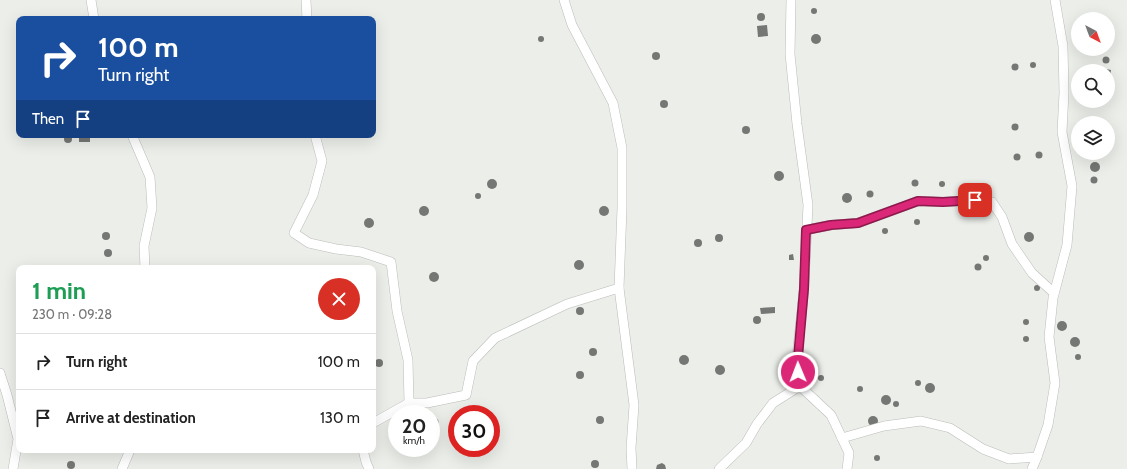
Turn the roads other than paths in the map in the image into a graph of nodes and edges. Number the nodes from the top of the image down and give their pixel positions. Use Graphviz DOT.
graph roads {
  1 [pos="91,0"];
  2 [pos="306,0"];
  3 [pos="564,0"];
  4 [pos="791,0"];
  5 [pos="1055,0"];
  6 [pos="94,16"];
  7 [pos="307,16"];
  8 [pos="133,138"];
  9 [pos="316,138"];
  10 [pos="806,230"];
  11 [pos="146,265"];
  12 [pos="619,288"];
  13 [pos="1054,293"];
  14 [pos="0,373"];
  15 [pos="800,386"];
  16 [pos="409,403"];
  17 [pos="376,421"];
  18 [pos="16,431"];
  19 [pos="842,438"];
  20 [pos="16,451"];
  21 [pos="129,453"];
  22 [pos="364,453"];
  23 [pos="1037,457"];
  24 [pos="13,469"];
  25 [pos="122,469"];
  26 [pos="369,469"];
  27 [pos="632,469"];
  28 [pos="719,469"];
  29 [pos="847,469"];
  30 [pos="1032,469"];
  1 -- 6 [label="street"];
  2 -- 7 [label="street"];
  3 -- 12 [label="street"];
  4 -- 10 [label="street"];
  5 -- 13 [label="street"];
  8 -- 11 [label="street"];
  9 -- 16 [label="street"];
  10 -- 13 [label="street"];
  10 -- 15 [label="street"];
  12 -- 16 [label="street"];
  12 -- 27 [label="street"];
  13 -- 23 [label="street"];
  14 -- 18 [label="street"];
  15 -- 19 [label="street"];
  15 -- 28 [label="street"];
  16 -- 17 [label="street"];
  19 -- 23 [label="street"];
  19 -- 29 [label="street"];
  20 -- 24 [label="street"];
  21 -- 25 [label="street"];
  22 -- 26 [label="street"];
  23 -- 30 [label="street"];
}
